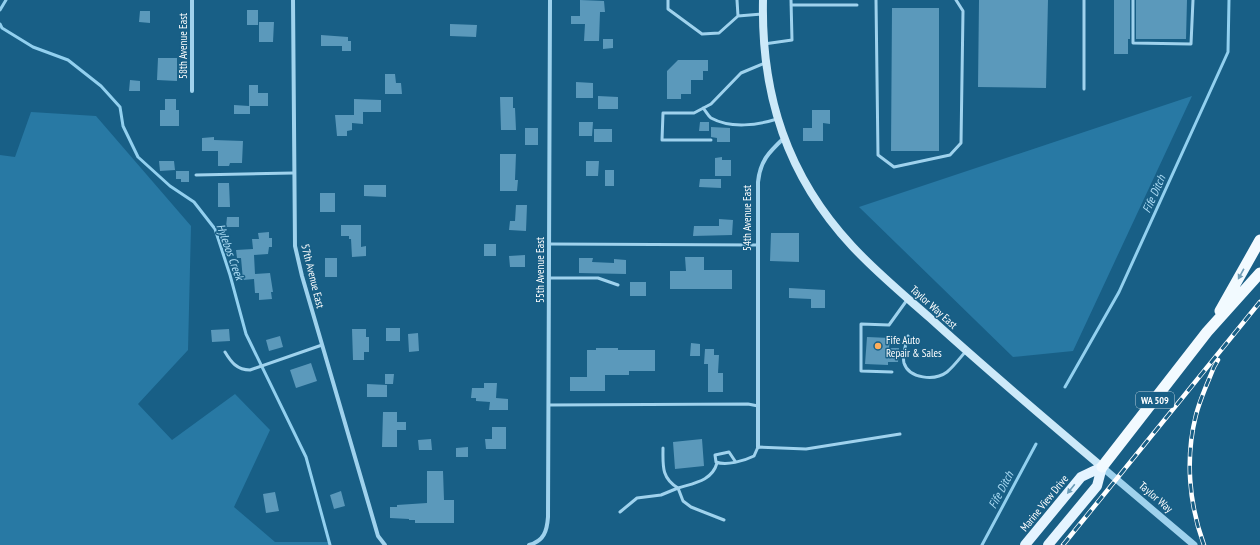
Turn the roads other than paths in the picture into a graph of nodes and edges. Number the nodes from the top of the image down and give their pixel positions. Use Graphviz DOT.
graph roads {
  1 [pos="192,0"];
  2 [pos="293,0"];
  3 [pos="550,0"];
  4 [pos="668,0"];
  5 [pos="737,0"];
  6 [pos="763,0"];
  7 [pos="791,0"];
  8 [pos="876,0"];
  9 [pos="956,0"];
  10 [pos="1084,0"];
  11 [pos="1133,0"];
  12 [pos="1193,0"];
  13 [pos="791,5"];
  14 [pos="857,5"];
  15 [pos="763,14"];
  16 [pos="738,16"];
  17 [pos="763,44"];
  18 [pos="765,63"];
  19 [pos="1084,89"];
  20 [pos="192,91"];
  21 [pos="704,108"];
  22 [pos="778,119"];
  23 [pos="784,138"];
  24 [pos="712,140"];
  25 [pos="293,173"];
  26 [pos="196,175"];
  27 [pos="1260,240"];
  28 [pos="549,244"];
  29 [pos="758,245"];
  30 [pos="1260,273"];
  31 [pos="549,278"];
  32 [pos="618,284"];
  33 [pos="908,298"];
  34 [pos="1207,332"];
  35 [pos="908,336"];
  36 [pos="322,345"];
  37 [pos="966,351"];
  38 [pos="225,352"];
  39 [pos="892,372"];
  40 [pos="549,405"];
  41 [pos="758,406"];
  42 [pos="900,434"];
  43 [pos="758,447"];
  44 [pos="663,448"];
  45 [pos="736,461"];
  46 [pos="717,463"];
  47 [pos="1102,467"];
  48 [pos="678,488"];
  49 [pos="620,512"];
  50 [pos="724,520"];
  51 [pos="385,545"];
  52 [pos="529,545"];
  53 [pos="1025,545"];
  54 [pos="1048,545"];
  55 [pos="1194,545"];
  1 -- 20 [label="street, 58th Avenue East"];
  2 -- 25 [label="street, 57th Avenue East"];
  3 -- 28 [label="street, 55th Avenue East"];
  4 -- 16 [label="lane"];
  5 -- 16 [label="lane"];
  6 -- 15 [label="main road"];
  7 -- 13 [label="lane"];
  8 -- 9 [label="lane"];
  10 -- 19 [label="lane"];
  11 -- 12 [label="lane"];
  13 -- 14 [label="lane"];
  13 -- 17 [label="lane"];
  15 -- 16 [label="lane"];
  15 -- 17 [label="main road"];
  17 -- 18 [label="main road"];
  18 -- 21 [label="lane"];
  18 -- 22 [label="main road"];
  21 -- 22 [label="lane"];
  21 -- 24 [label="lane"];
  22 -- 23 [label="main road"];
  23 -- 29 [label="street, 54th Avenue East"];
  23 -- 33 [label="main road, Taylor Way East"];
  25 -- 26 [label="lane"];
  25 -- 36 [label="street, 57th Avenue East"];
  27 -- 34 [label="highway, WA 509, one-way"];
  28 -- 29 [label="lane"];
  28 -- 31 [label="street, 55th Avenue East"];
  29 -- 41 [label="street, 54th Avenue East"];
  30 -- 34 [label="highway, WA 509"];
  31 -- 32 [label="lane"];
  31 -- 40 [label="street, 55th Avenue East"];
  33 -- 37 [label="main road, Taylor Way East"];
  33 -- 39 [label="lane"];
  34 -- 47 [label="highway, WA 509"];
  35 -- 37 [label="lane"];
  36 -- 38 [label="lane"];
  36 -- 51 [label="street, 57th Avenue East"];
  37 -- 47 [label="main road, Taylor Way East"];
  40 -- 41 [label="lane"];
  40 -- 52 [label="street, 55th Avenue East"];
  41 -- 43 [label="street, 54th Avenue East"];
  42 -- 43 [label="lane"];
  43 -- 45 [label="lane"];
  44 -- 48 [label="lane"];
  45 -- 46 [label="lane"];
  45 -- 46 [label="lane"];
  46 -- 48 [label="lane"];
  47 -- 53 [label="main road, Marine View Drive / WA 509, one-way"];
  47 -- 54 [label="main road, WA 509"];
  47 -- 55 [label="street, Taylor Way"];
  48 -- 49 [label="lane"];
  48 -- 50 [label="lane"];
}
